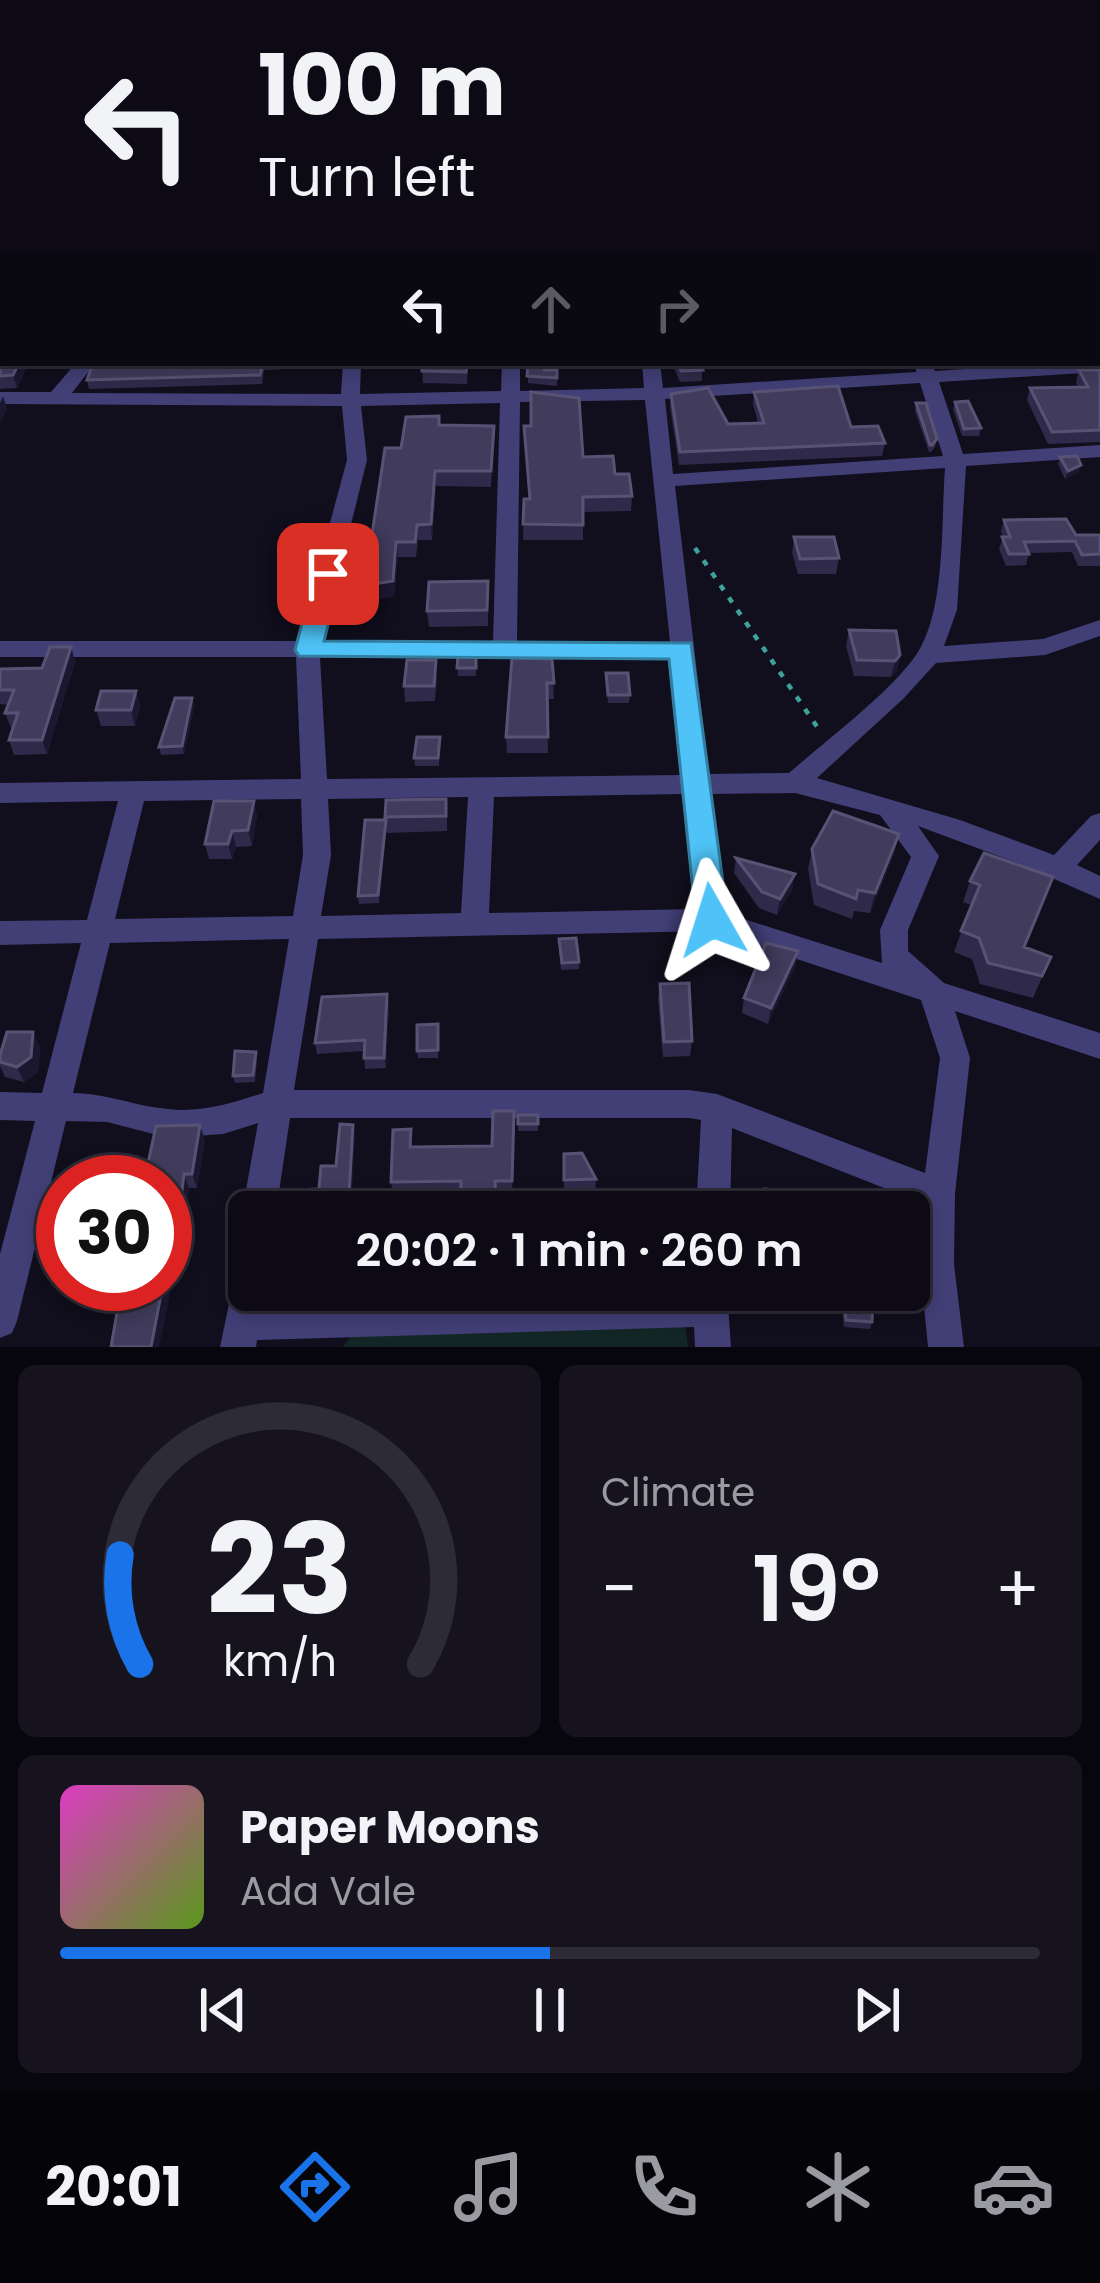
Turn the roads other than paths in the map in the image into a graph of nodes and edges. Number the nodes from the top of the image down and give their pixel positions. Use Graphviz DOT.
graph roads {
  1 [pos="84,366"];
  2 [pos="352,366"];
  3 [pos="512,366"];
  4 [pos="651,366"];
  5 [pos="791,366"];
  6 [pos="1069,366"];
  7 [pos="1100,366"];
  8 [pos="925,370"];
  9 [pos="795,385"];
  10 [pos="512,394"];
  11 [pos="654,394"];
  12 [pos="0,398"];
  13 [pos="58,398"];
  14 [pos="354,400"];
  15 [pos="1100,451"];
  16 [pos="956,463"];
  17 [pos="665,492"];
  18 [pos="1100,628"];
  19 [pos="505,648"];
  20 [pos="0,649"];
  21 [pos="308,650"];
  22 [pos="682,650"];
  23 [pos="929,655"];
  24 [pos="795,783"];
  25 [pos="697,784"];
  26 [pos="315,789"];
  27 [pos="481,790"];
  28 [pos="0,793"];
  29 [pos="133,794"];
  30 [pos="892,810"];
  31 [pos="1100,823"];
  32 [pos="1059,867"];
  33 [pos="1100,887"];
  34 [pos="712,920"];
  35 [pos="474,924"];
  36 [pos="306,926"];
  37 [pos="101,932"];
  38 [pos="0,933"];
  39 [pos="933,991"];
  40 [pos="1100,1046"];
  41 [pos="274,1104"];
  42 [pos="55,1105"];
  43 [pos="0,1106"];
  44 [pos="717,1108"];
  45 [pos="262,1191"];
  46 [pos="714,1191"];
  47 [pos="939,1194"];
  48 [pos="562,1311"];
  49 [pos="711,1311"];
  50 [pos="0,1321"];
  51 [pos="240,1335"];
  52 [pos="713,1347"];
  53 [pos="946,1347"];
  1 -- 13 [label="street"];
  2 -- 14 [label="street"];
  3 -- 10 [label="street"];
  4 -- 11 [label="street"];
  5 -- 9 [label="street"];
  6 -- 7 [label="street"];
  6 -- 8 [label="street"];
  8 -- 9 [label="street"];
  8 -- 16 [label="street"];
  9 -- 11 [label="street"];
  10 -- 11 [label="street"];
  10 -- 14 [label="street"];
  10 -- 19 [label="street"];
  11 -- 17 [label="street"];
  12 -- 13 [label="street"];
  13 -- 14 [label="street"];
  14 -- 21 [label="street"];
  15 -- 16 [label="street"];
  16 -- 17 [label="street"];
  16 -- 23 [label="street"];
  17 -- 22 [label="street"];
  18 -- 23 [label="street"];
  19 -- 21 [label="street"];
  19 -- 22 [label="street"];
  20 -- 21 [label="street"];
  21 -- 26 [label="street"];
  22 -- 25 [label="street"];
  23 -- 24 [label="street"];
  24 -- 25 [label="street"];
  24 -- 30 [label="street"];
  25 -- 27 [label="street"];
  25 -- 34 [label="street"];
  26 -- 27 [label="street"];
  26 -- 29 [label="street"];
  26 -- 36 [label="street"];
  27 -- 35 [label="street"];
  28 -- 29 [label="street"];
  29 -- 37 [label="street"];
  30 -- 32 [label="street"];
  30 -- 39 [label="street"];
  31 -- 32 [label="street"];
  32 -- 33 [label="street"];
  34 -- 35 [label="street"];
  34 -- 39 [label="street"];
  35 -- 36 [label="street"];
  36 -- 37 [label="street"];
  36 -- 41 [label="street"];
  37 -- 38 [label="street"];
  37 -- 42 [label="street"];
  39 -- 40 [label="street"];
  39 -- 47 [label="street"];
  41 -- 42 [label="street"];
  41 -- 44 [label="street"];
  41 -- 45 [label="street"];
  42 -- 43 [label="street"];
  42 -- 50 [label="street"];
  44 -- 46 [label="street"];
  44 -- 47 [label="street"];
  47 -- 53 [label="street"];
  48 -- 51 [label="street"];
  49 -- 52 [label="street"];
}
